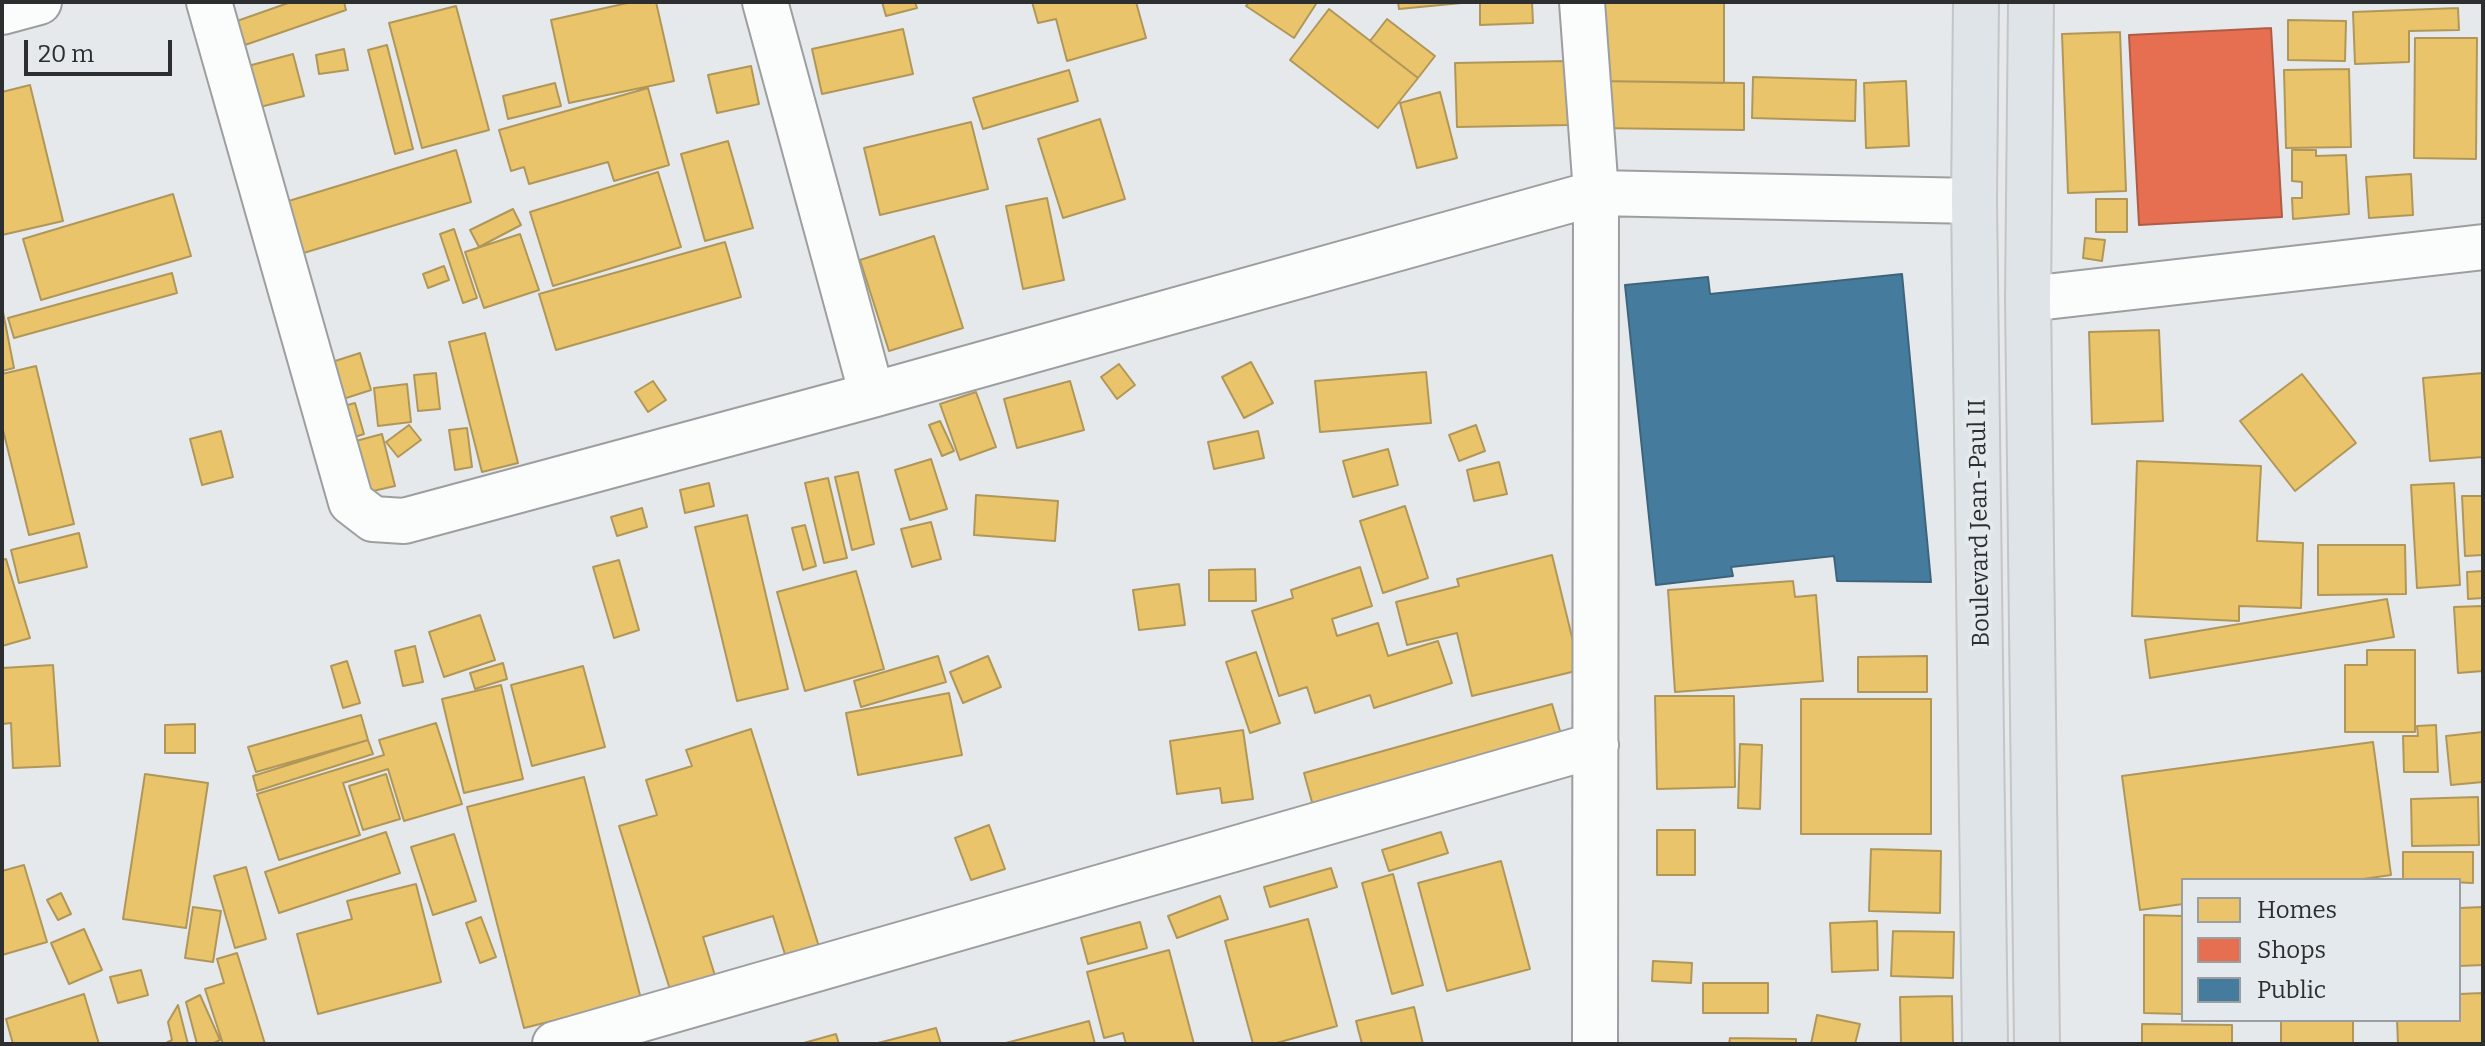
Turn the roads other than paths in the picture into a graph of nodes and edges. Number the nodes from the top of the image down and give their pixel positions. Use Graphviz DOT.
graph roads {
  1 [pos="39,2"];
  2 [pos="209,2"];
  3 [pos="765,2"];
  4 [pos="1582,2"];
  5 [pos="1976,2"];
  6 [pos="2031,2"];
  7 [pos="2,12"];
  8 [pos="1596,193"];
  9 [pos="1974,201"];
  10 [pos="2483,247"];
  11 [pos="2028,299"];
  12 [pos="872,395"];
  13 [pos="1596,745"];
  14 [pos="555,1044"];
  15 [pos="1595,1044"];
  16 [pos="1985,1044"];
  17 [pos="2037,1044"];
  1 -- 7 [label="street"];
  2 -- 12 [label="street"];
  3 -- 12 [label="street"];
  4 -- 8 [label="street"];
  5 -- 9 [label="main road, Boulevard Jean-Paul II"];
  6 -- 11 [label="main road"];
  8 -- 9 [label="street"];
  8 -- 12 [label="street"];
  8 -- 13 [label="street"];
  9 -- 16 [label="main road, Boulevard Jean-Paul II"];
  10 -- 11 [label="street"];
  11 -- 17 [label="main road"];
  13 -- 14 [label="street"];
  13 -- 15 [label="street"];
}
